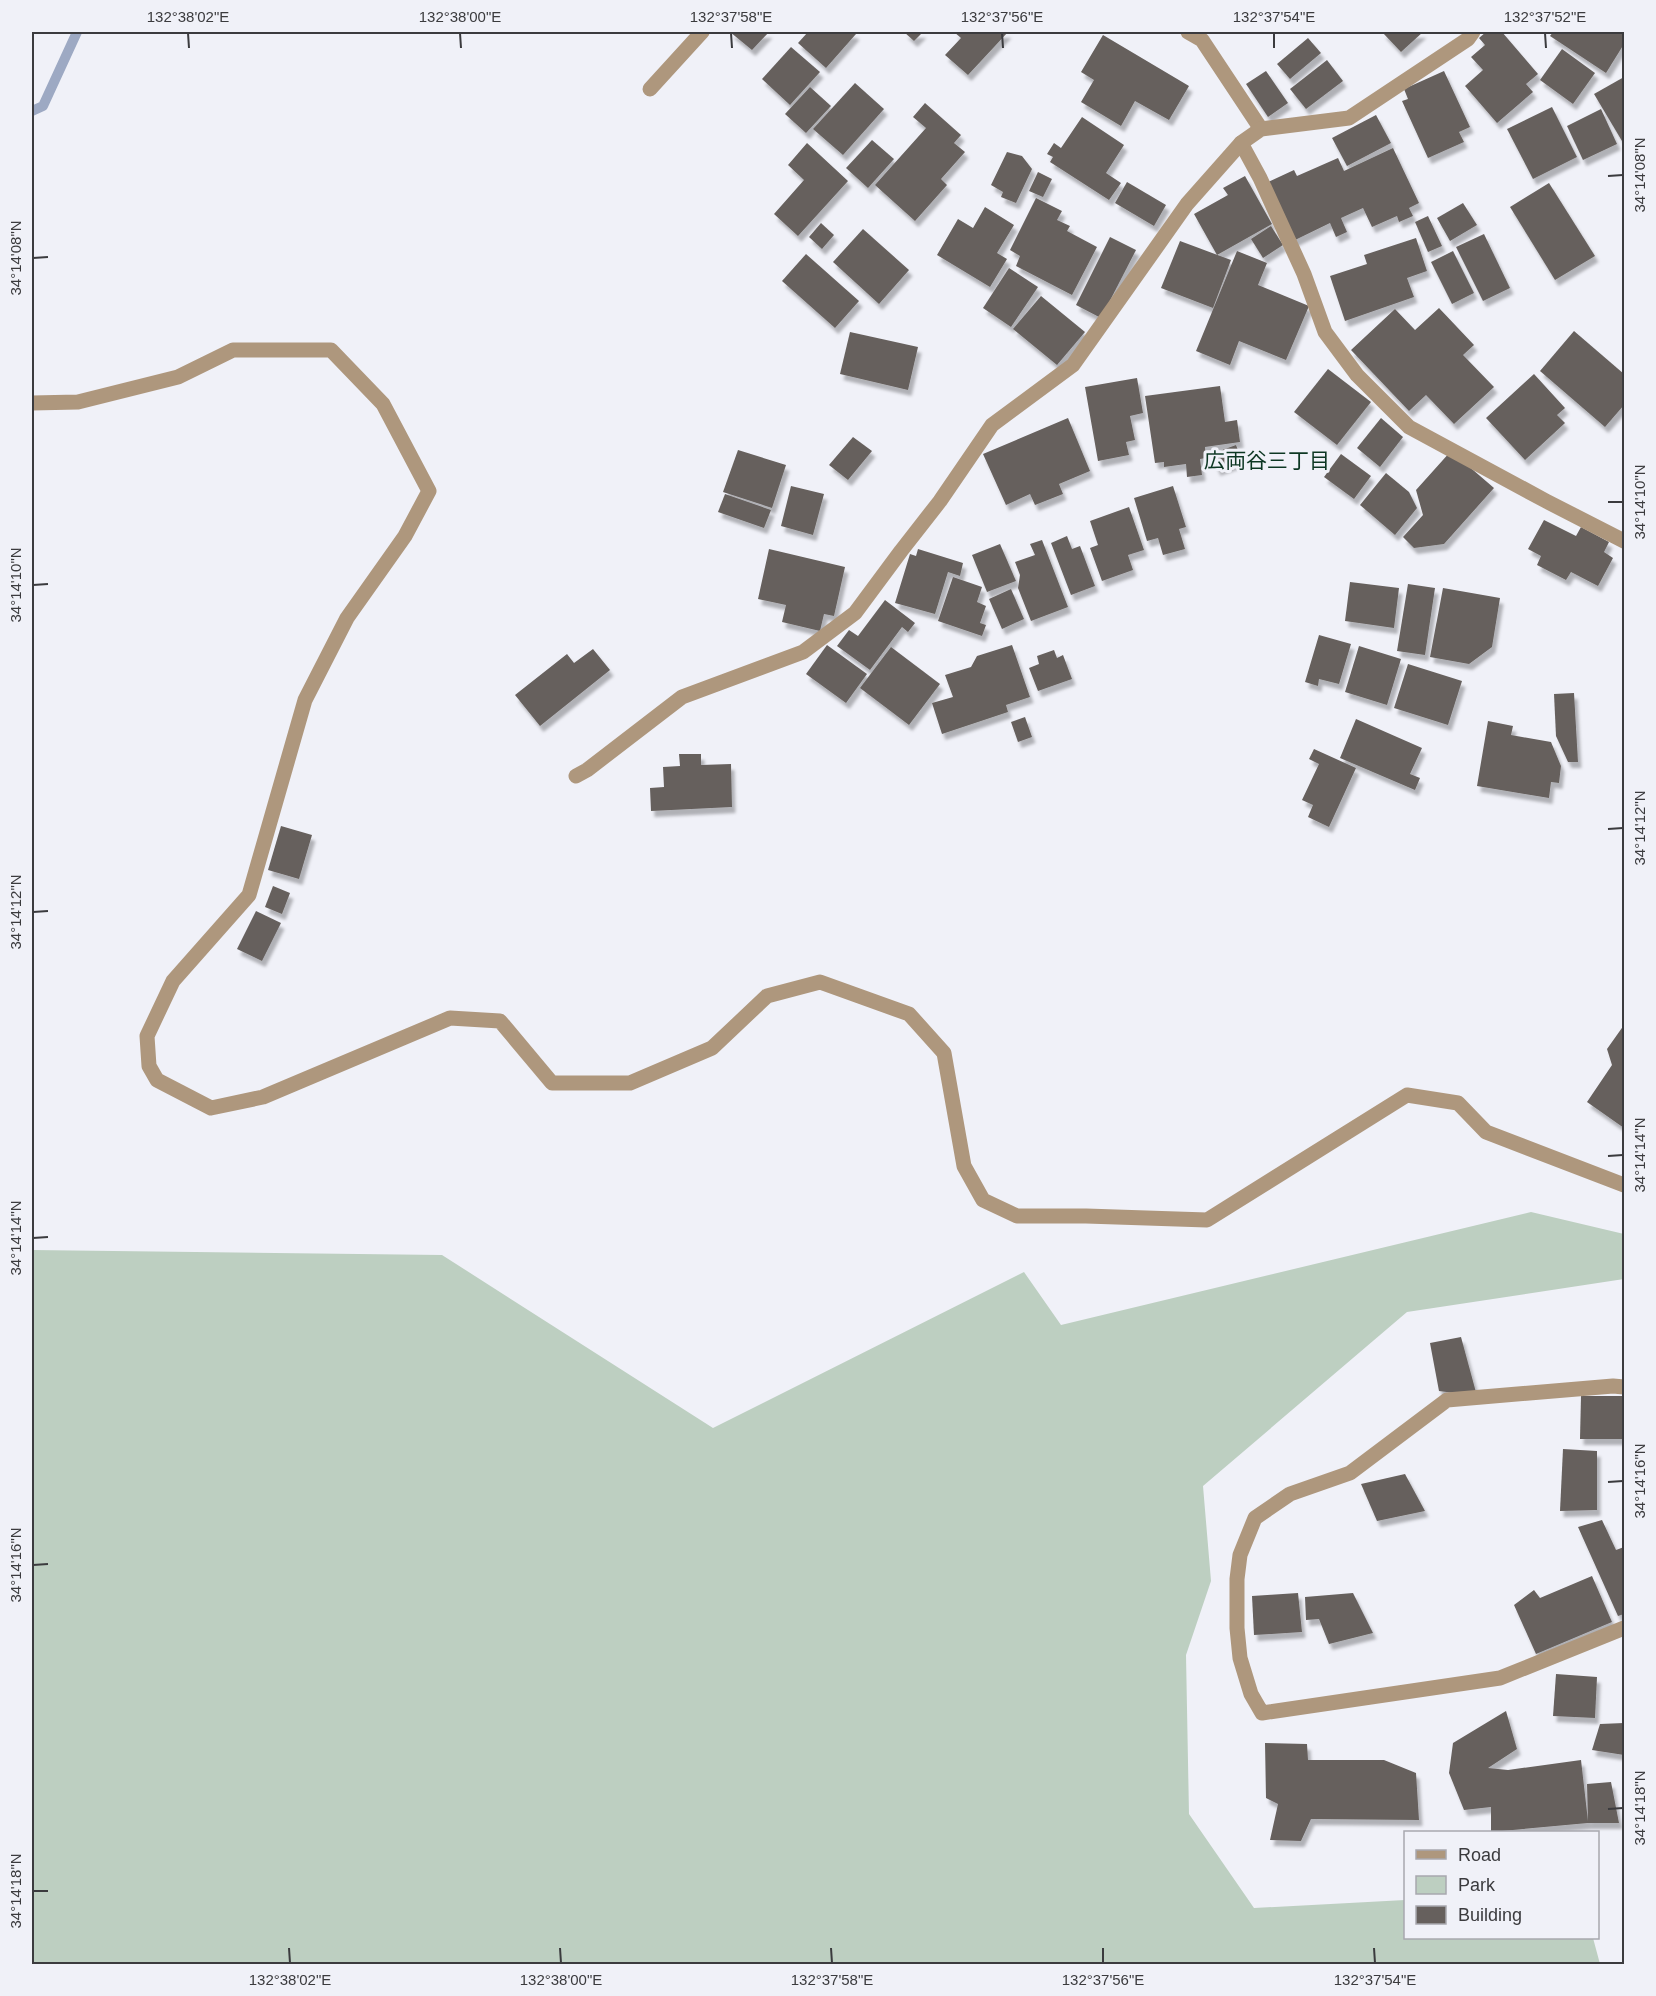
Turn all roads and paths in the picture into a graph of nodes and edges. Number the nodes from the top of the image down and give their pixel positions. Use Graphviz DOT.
graph roads {
  1 [pos="702,32"];
  2 [pos="1188,32"];
  3 [pos="1473,32"];
  4 [pos="650,89"];
  5 [pos="1261,129"];
  6 [pos="1241,143"];
  7 [pos="32,403"];
  8 [pos="1624,541"];
  9 [pos="576,776"];
  10 [pos="1624,1185"];
  11 [pos="1624,1388"];
  12 [pos="1624,1628"];
  1 -- 4 [label="street"];
  2 -- 5 [label="street"];
  3 -- 5 [label="street"];
  5 -- 6 [label="street"];
  6 -- 8 [label="street"];
  6 -- 9 [label="street"];
  7 -- 10 [label="street"];
  11 -- 12 [label="street"];
}
